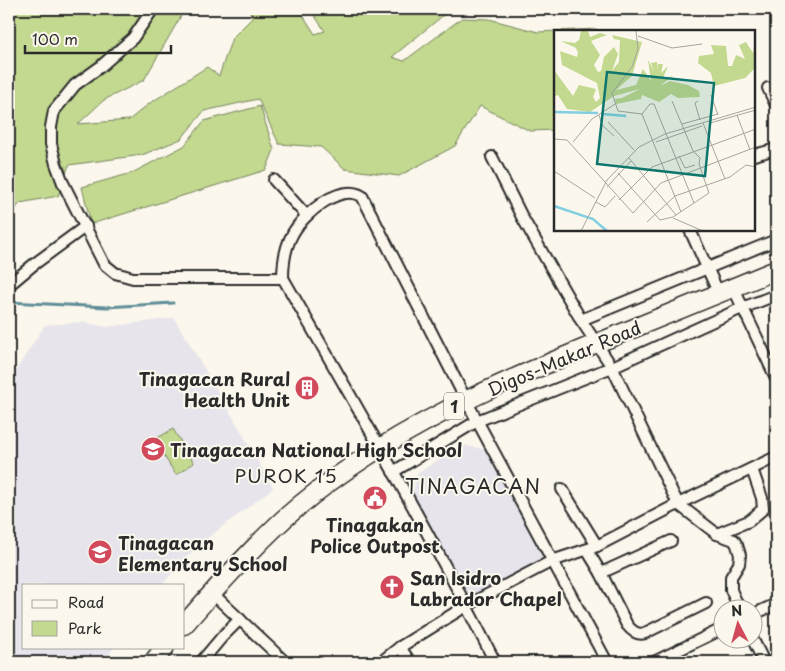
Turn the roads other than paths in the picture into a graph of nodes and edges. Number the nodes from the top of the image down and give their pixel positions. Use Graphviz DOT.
graph roads {
  1 [pos="153,9"];
  2 [pos="768,88"];
  3 [pos="776,105"];
  4 [pos="776,149"];
  5 [pos="755,155"];
  6 [pos="492,156"];
  7 [pos="274,180"];
  8 [pos="306,216"];
  9 [pos="86,226"];
  10 [pos="690,231"];
  11 [pos="776,240"];
  12 [pos="707,268"];
  13 [pos="776,270"];
  14 [pos="283,278"];
  15 [pos="9,285"];
  16 [pos="726,291"];
  17 [pos="776,294"];
  18 [pos="742,308"];
  19 [pos="581,320"];
  20 [pos="596,343"];
  21 [pos="612,367"];
  22 [pos="776,378"];
  23 [pos="466,400"];
  24 [pos="477,421"];
  25 [pos="380,448"];
  26 [pos="776,457"];
  27 [pos="752,469"];
  28 [pos="393,472"];
  29 [pos="562,489"];
  30 [pos="678,504"];
  31 [pos="717,534"];
  32 [pos="670,541"];
  33 [pos="592,548"];
  34 [pos="552,561"];
  35 [pos="601,573"];
  36 [pos="212,593"];
  37 [pos="734,598"];
  38 [pos="706,603"];
  39 [pos="776,604"];
  40 [pos="466,606"];
  41 [pos="762,610"];
  42 [pos="240,620"];
  43 [pos="185,624"];
  44 [pos="712,634"];
  45 [pos="400,647"];
  46 [pos="164,648"];
  47 [pos="757,648"];
  48 [pos="153,662"];
  49 [pos="201,662"];
  50 [pos="285,662"];
  51 [pos="382,662"];
  52 [pos="410,662"];
  53 [pos="495,662"];
  54 [pos="607,662"];
  55 [pos="654,662"];
  56 [pos="764,662"];
  1 -- 9 [label="street"];
  2 -- 3 [label="street"];
  4 -- 5 [label="street"];
  6 -- 19 [label="street"];
  7 -- 8 [label="street"];
  8 -- 14 [label="street"];
  8 -- 23 [label="street"];
  9 -- 14 [label="street"];
  9 -- 15 [label="street"];
  10 -- 12 [label="street"];
  11 -- 12 [label="street"];
  12 -- 16 [label="street"];
  12 -- 19 [label="street"];
  13 -- 16 [label="highway, Digos-Makar Road / 1"];
  14 -- 25 [label="street"];
  16 -- 18 [label="street"];
  16 -- 20 [label="highway, Digos-Makar Road / 1"];
  17 -- 18 [label="street"];
  18 -- 21 [label="street"];
  18 -- 22 [label="street"];
  19 -- 20 [label="street"];
  20 -- 21 [label="street"];
  20 -- 23 [label="highway, Digos-Makar Road / 1"];
  21 -- 24 [label="street"];
  21 -- 30 [label="street"];
  23 -- 24 [label="street"];
  23 -- 25 [label="highway, Digos-Makar Road / 1"];
  24 -- 28 [label="street"];
  24 -- 34 [label="street"];
  25 -- 28 [label="street"];
  25 -- 36 [label="highway, Digos-Makar Road / 1"];
  26 -- 27 [label="street"];
  27 -- 30 [label="street"];
  27 -- 31 [label="street"];
  28 -- 40 [label="street"];
  29 -- 33 [label="street"];
  30 -- 31 [label="street"];
  30 -- 33 [label="street"];
  31 -- 37 [label="street"];
  32 -- 35 [label="street"];
  33 -- 34 [label="street"];
  33 -- 35 [label="street"];
  34 -- 40 [label="street"];
  34 -- 54 [label="street"];
  35 -- 38 [label="street"];
  36 -- 42 [label="street"];
  36 -- 43 [label="highway, Digos-Makar Road / 1"];
  39 -- 41 [label="street"];
  40 -- 45 [label="street"];
  40 -- 53 [label="street"];
  42 -- 49 [label="street"];
  42 -- 50 [label="street"];
  44 -- 55 [label="street"];
  45 -- 51 [label="street"];
  45 -- 52 [label="street"];
  46 -- 48 [label="highway"];
  47 -- 56 [label="street"];
}
